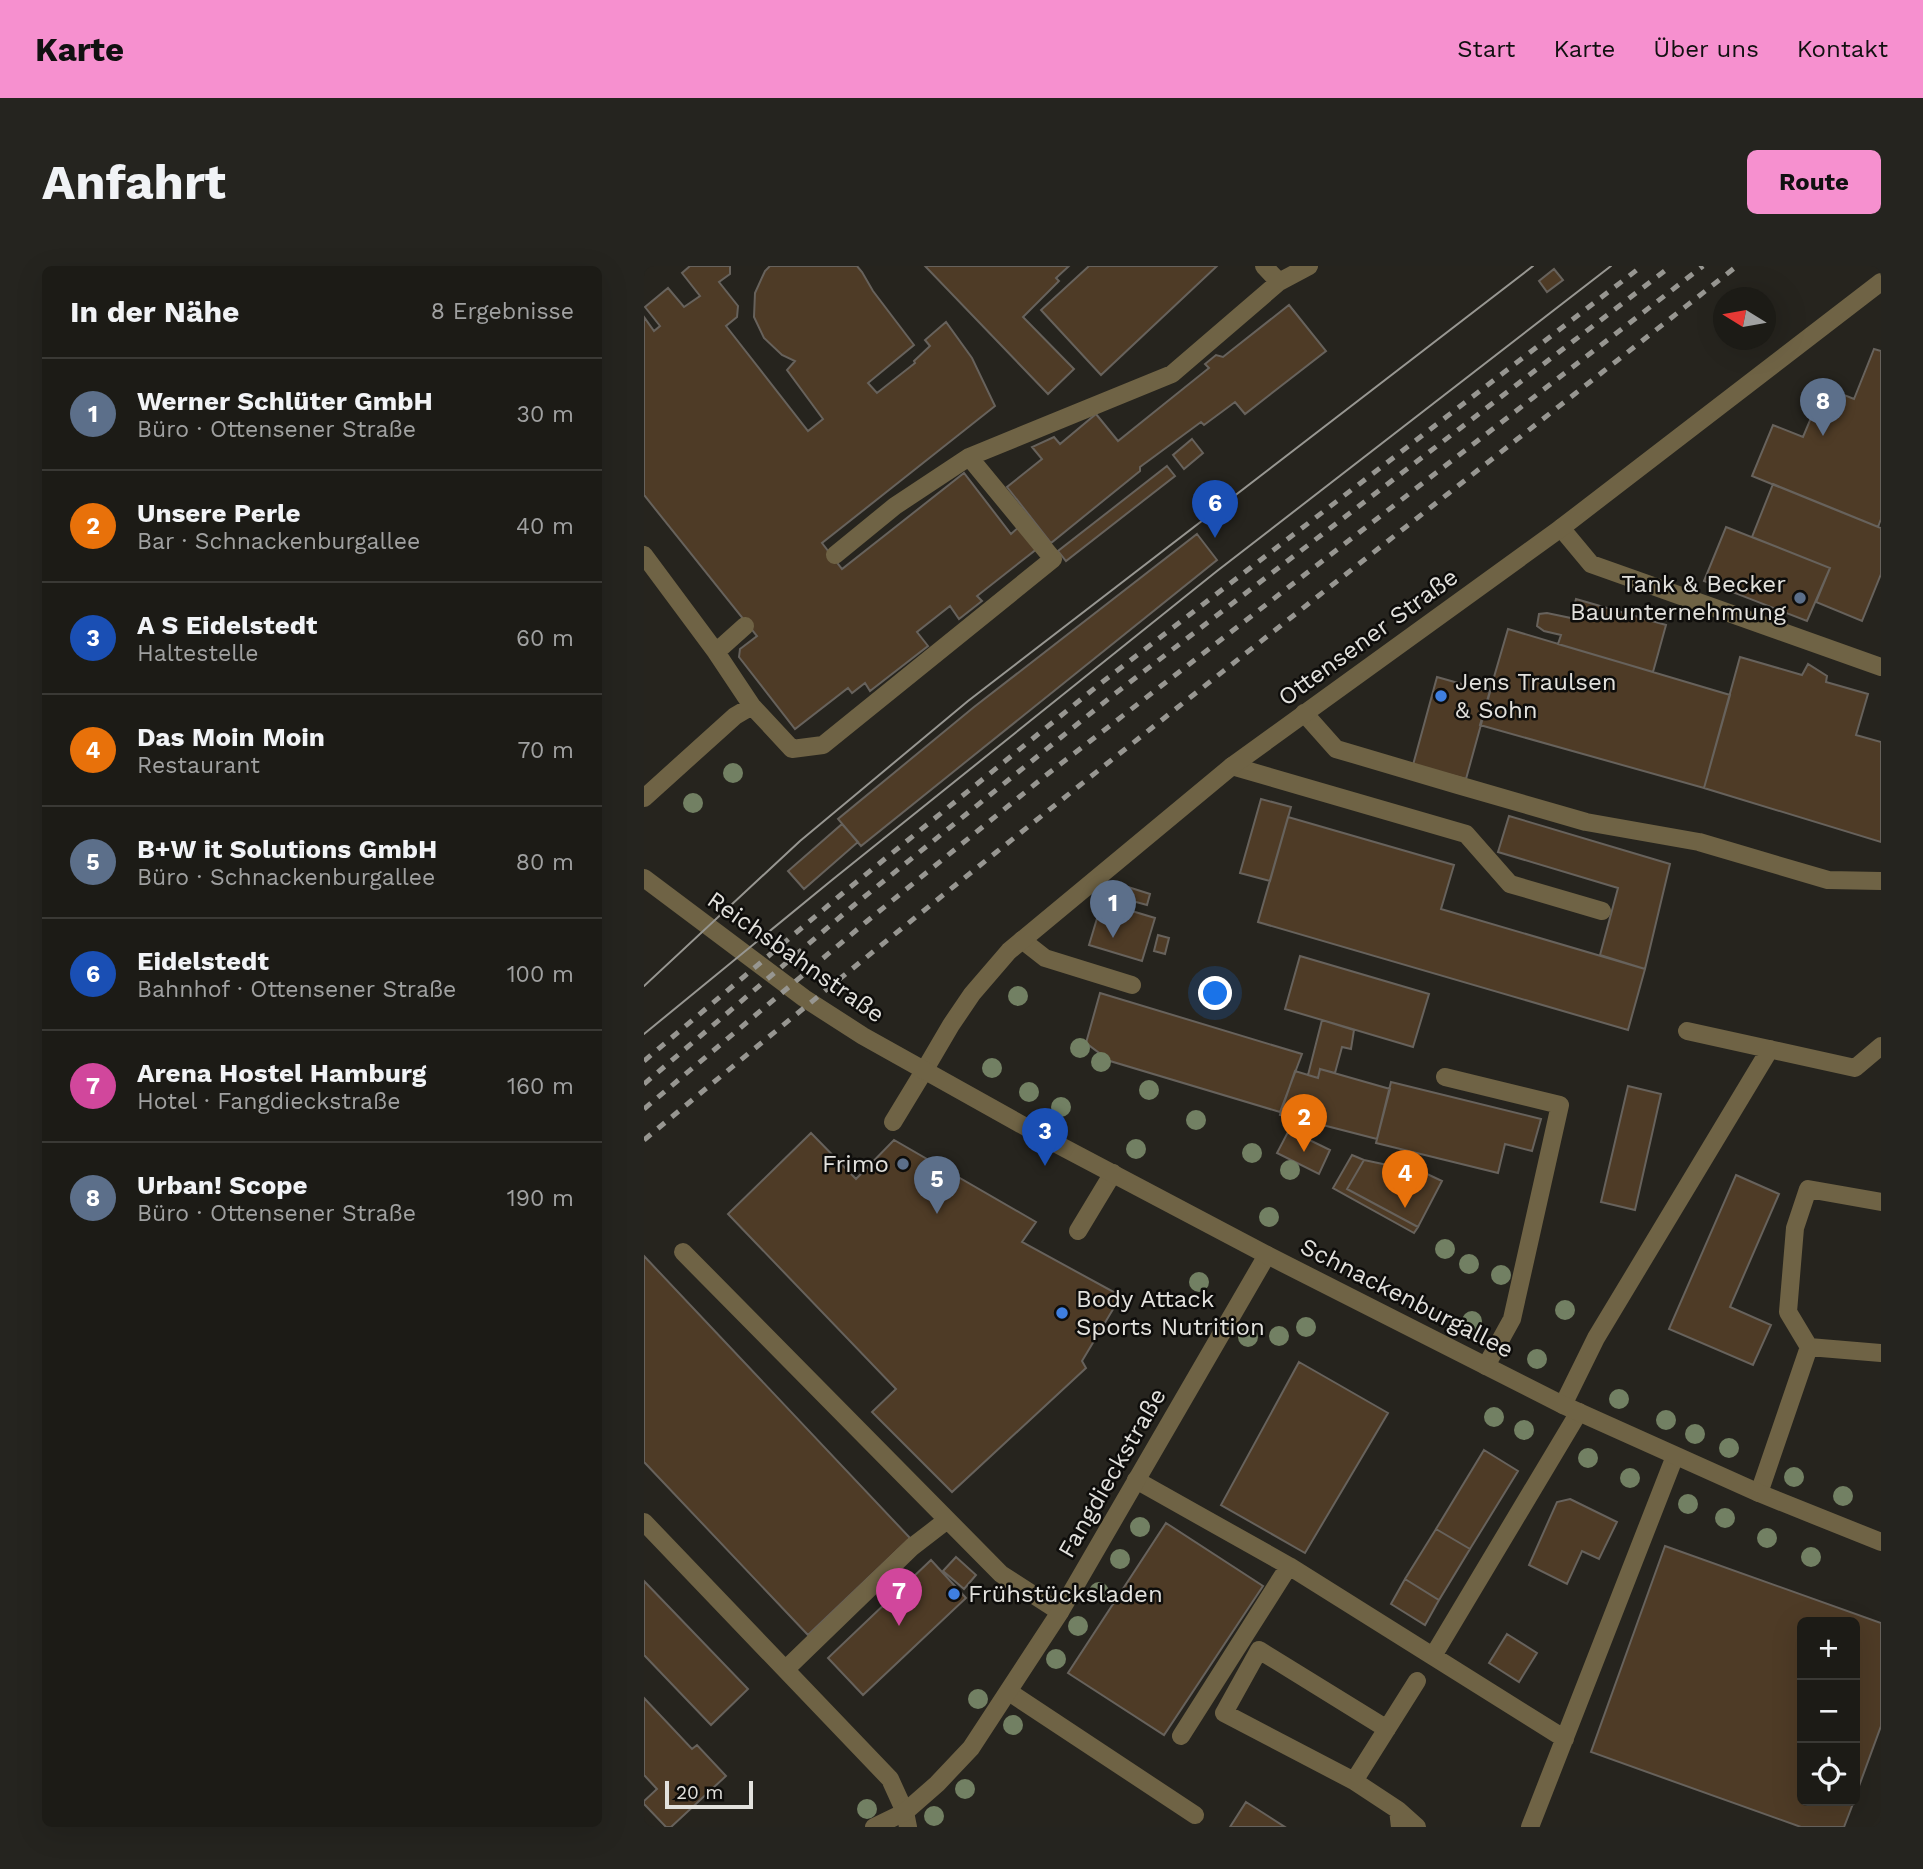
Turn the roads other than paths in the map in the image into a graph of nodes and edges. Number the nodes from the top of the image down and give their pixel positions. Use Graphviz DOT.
graph roads {
  1 [pos="1264,266"];
  2 [pos="1309,266"];
  3 [pos="1279,282"];
  4 [pos="1881,282"];
  5 [pos="969,457"];
  6 [pos="1561,528"];
  7 [pos="644,555"];
  8 [pos="835,555"];
  9 [pos="745,626"];
  10 [pos="716,652"];
  11 [pos="1881,667"];
  12 [pos="752,706"];
  13 [pos="1304,713"];
  14 [pos="1232,766"];
  15 [pos="644,798"];
  16 [pos="644,878"];
  17 [pos="1881,881"];
  18 [pos="1602,911"];
  19 [pos="1022,940"];
  20 [pos="1132,985"];
  21 [pos="1687,1031"];
  22 [pos="1881,1046"];
  23 [pos="1770,1049"];
  24 [pos="924,1071"];
  25 [pos="1445,1077"];
  26 [pos="893,1122"];
  27 [pos="1113,1173"];
  28 [pos="1881,1202"];
  29 [pos="1078,1231"];
  30 [pos="683,1252"];
  31 [pos="1267,1255"];
  32 [pos="1809,1347"];
  33 [pos="1881,1353"];
  34 [pos="1486,1366"];
  35 [pos="1571,1408"];
  36 [pos="1675,1456"];
  37 [pos="1136,1480"];
  38 [pos="1759,1493"];
  39 [pos="947,1520"];
  40 [pos="644,1522"];
  41 [pos="1881,1542"];
  42 [pos="1289,1566"];
  43 [pos="1060,1612"];
  44 [pos="1433,1656"];
  45 [pos="786,1669"];
  46 [pos="1418,1681"];
  47 [pos="1009,1692"];
  48 [pos="1387,1729"];
  49 [pos="1181,1736"];
  50 [pos="1565,1739"];
  51 [pos="1354,1781"];
  52 [pos="1195,1815"];
  53 [pos="906,1819"];
  54 [pos="1399,1819"];
  55 [pos="874,1827"];
  56 [pos="1417,1827"];
  57 [pos="1530,1827"];
  1 -- 3 [label="street"];
  2 -- 3 [label="street"];
  3 -- 5 [label="street"];
  4 -- 6 [label="street, Ottensener Straße"];
  5 -- 8 [label="street"];
  5 -- 12 [label="street"];
  6 -- 11 [label="street"];
  6 -- 13 [label="street, Ottensener Straße"];
  7 -- 10 [label="street"];
  9 -- 10 [label="street"];
  10 -- 12 [label="street"];
  12 -- 15 [label="street"];
  13 -- 14 [label="street, Ottensener Straße"];
  13 -- 17 [label="street"];
  14 -- 18 [label="street"];
  14 -- 19 [label="street, Ottensener Straße"];
  16 -- 24 [label="street, Reichsbahnstraße"];
  19 -- 20 [label="street"];
  19 -- 24 [label="street, Ottensener Straße"];
  21 -- 23 [label="street"];
  22 -- 23 [label="street"];
  23 -- 35 [label="street"];
  24 -- 26 [label="street, Ottensener Straße"];
  24 -- 27 [label="street, Schnackenburgallee"];
  25 -- 34 [label="street"];
  27 -- 29 [label="street"];
  27 -- 31 [label="street, Schnackenburgallee"];
  28 -- 32 [label="street"];
  30 -- 39 [label="street"];
  31 -- 34 [label="street, Schnackenburgallee"];
  31 -- 37 [label="street, Fangdieckstraße"];
  32 -- 33 [label="street"];
  32 -- 38 [label="street"];
  34 -- 35 [label="street, Schnackenburgallee"];
  35 -- 36 [label="street, Schnackenburgallee"];
  35 -- 44 [label="street"];
  36 -- 38 [label="street, Schnackenburgallee"];
  36 -- 50 [label="street"];
  37 -- 42 [label="street"];
  37 -- 43 [label="street, Fangdieckstraße"];
  38 -- 41 [label="street, Schnackenburgallee"];
  39 -- 43 [label="street"];
  39 -- 45 [label="street"];
  40 -- 45 [label="street"];
  42 -- 44 [label="street"];
  42 -- 49 [label="street"];
  43 -- 47 [label="street, Fangdieckstraße"];
  44 -- 50 [label="street"];
  45 -- 53 [label="street"];
  46 -- 48 [label="street"];
  47 -- 52 [label="street"];
  47 -- 53 [label="street, Fangdieckstraße"];
  48 -- 51 [label="street"];
  48 -- 51 [label="street"];
  50 -- 57 [label="street"];
  51 -- 54 [label="street"];
  53 -- 55 [label="street, Fangdieckstraße"];
  54 -- 56 [label="street"];
}
